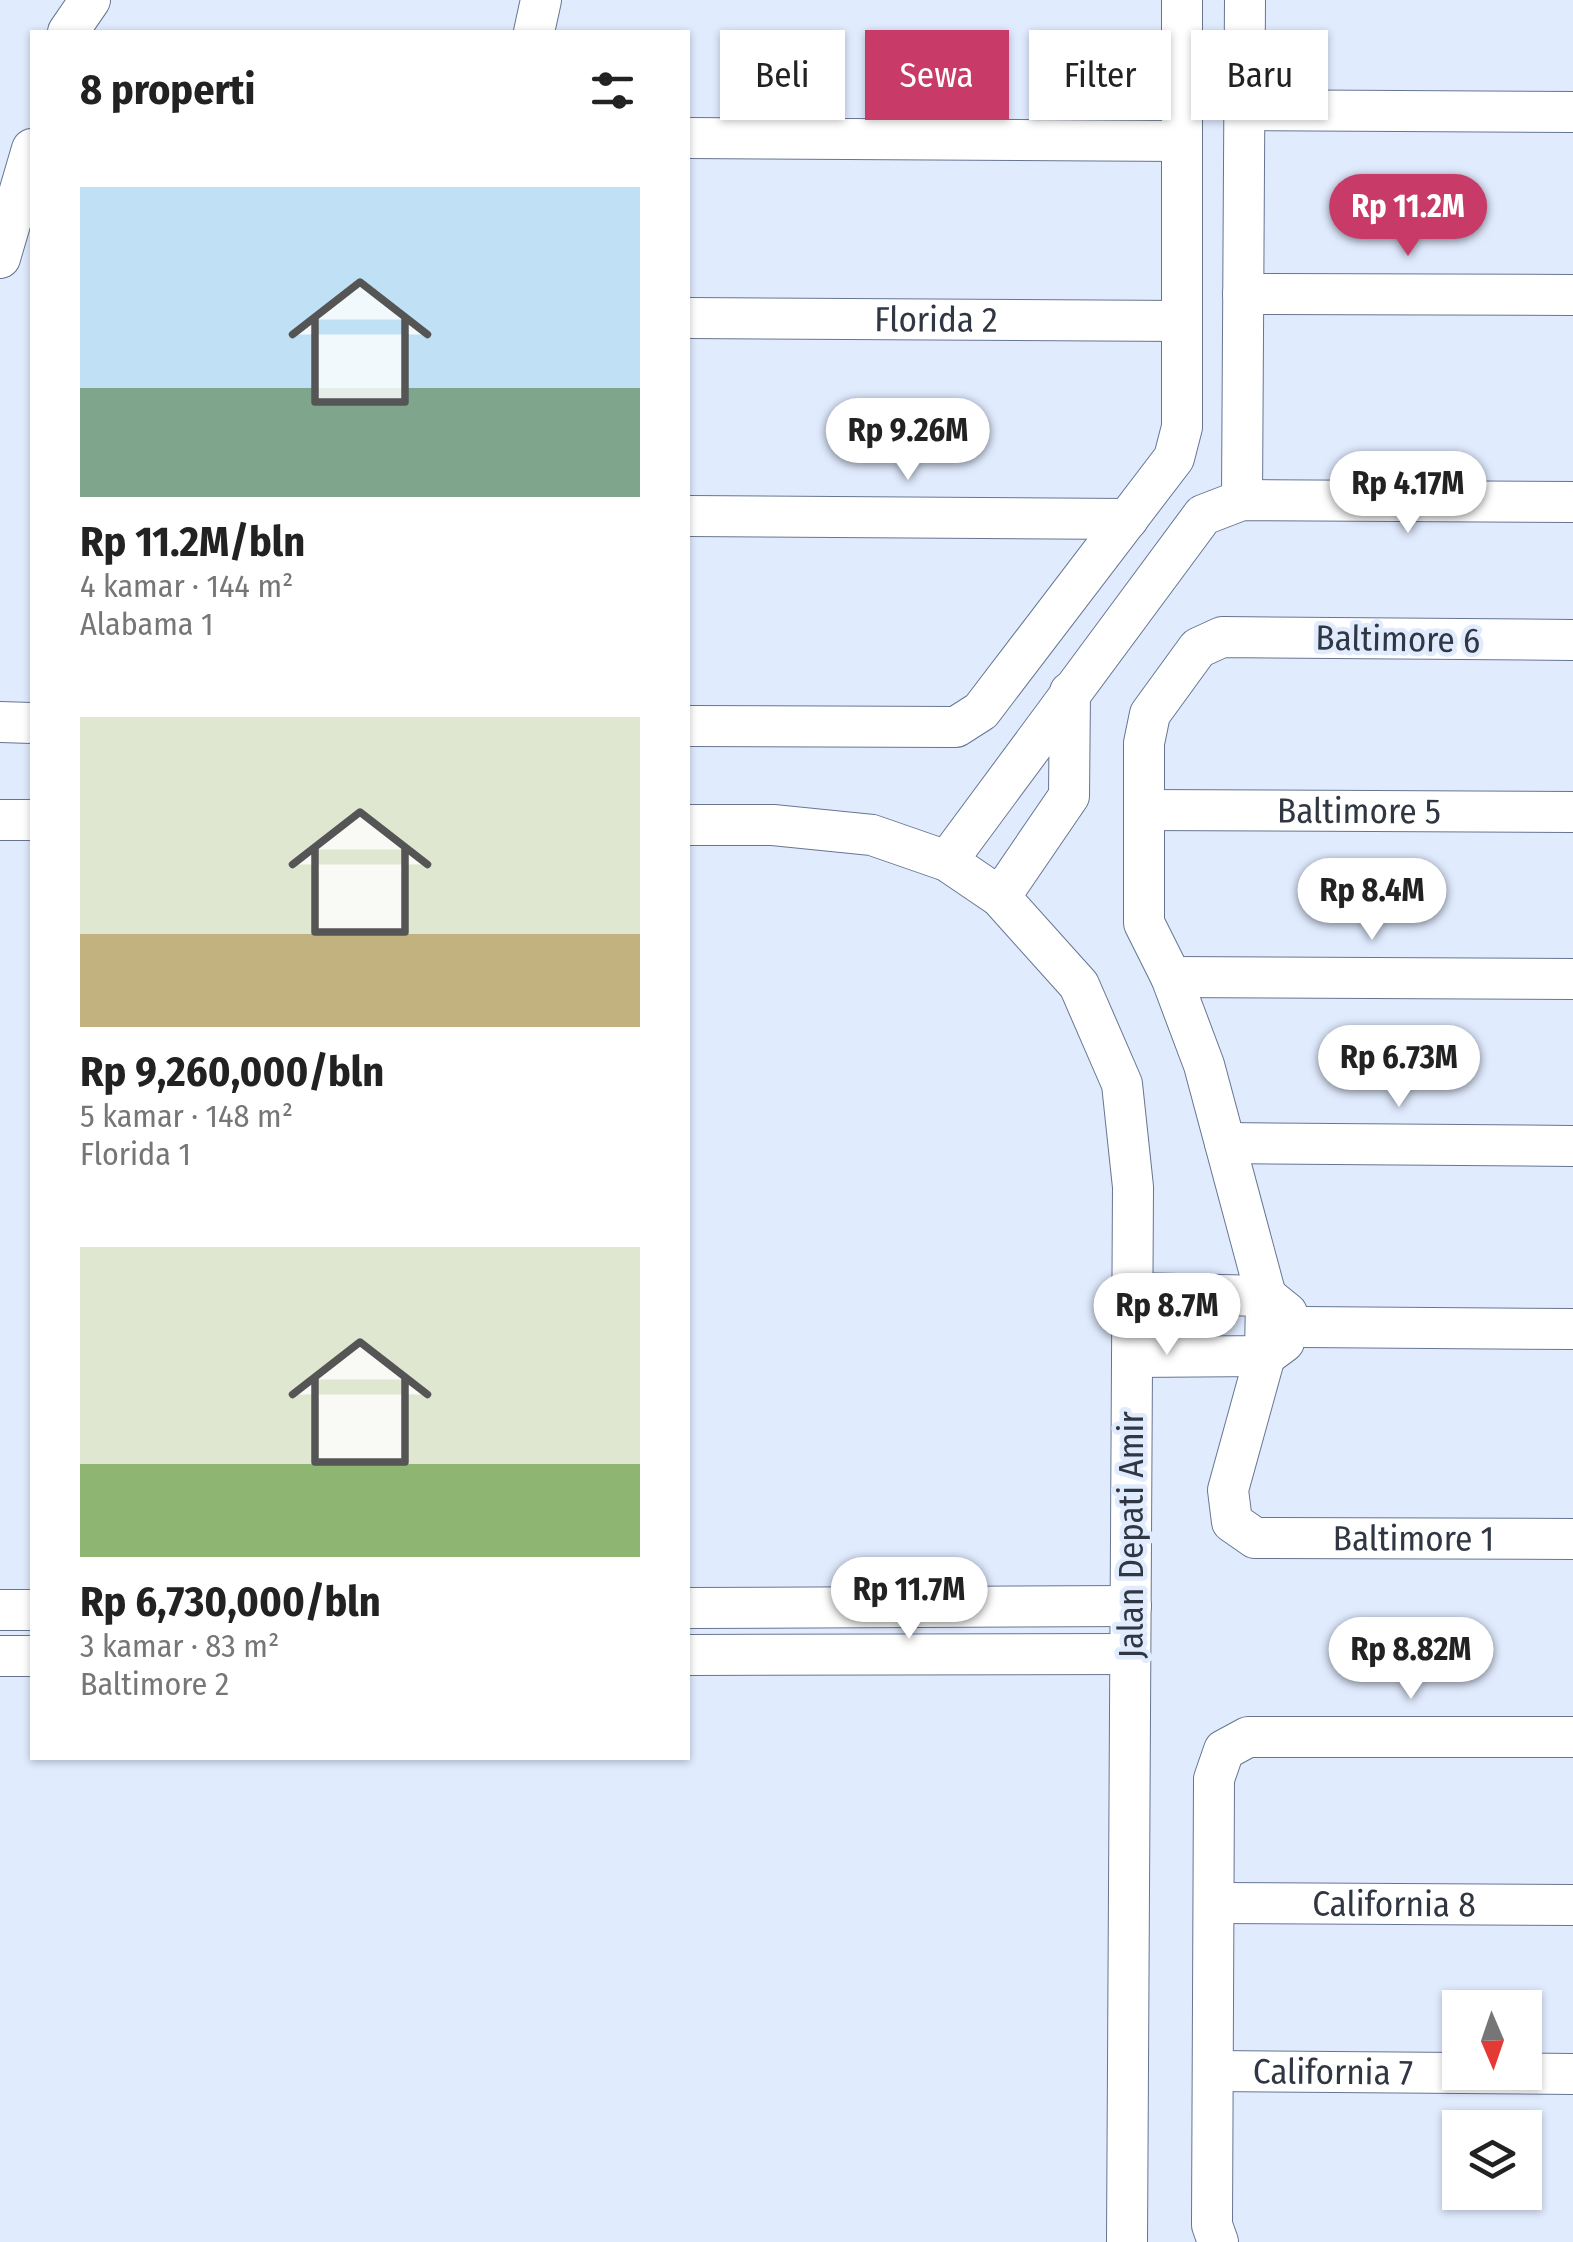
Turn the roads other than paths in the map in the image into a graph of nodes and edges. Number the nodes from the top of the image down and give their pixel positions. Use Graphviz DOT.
graph roads {
  1 [pos="90,0"];
  2 [pos="541,0"];
  3 [pos="1182,0"];
  4 [pos="1244,0"];
  5 [pos="69,30"];
  6 [pos="534,30"];
  7 [pos="1244,30"];
  8 [pos="1328,111"];
  9 [pos="1573,112"];
  10 [pos="1244,120"];
  11 [pos="0,133"];
  12 [pos="30,133"];
  13 [pos="690,138"];
  14 [pos="1182,141"];
  15 [pos="30,156"];
  16 [pos="0,258"];
  17 [pos="1243,294"];
  18 [pos="1573,295"];
  19 [pos="690,318"];
  20 [pos="1182,321"];
  21 [pos="1242,500"];
  22 [pos="1573,502"];
  23 [pos="690,516"];
  24 [pos="1128,519"];
  25 [pos="1573,640"];
  26 [pos="1070,692"];
  27 [pos="0,722"];
  28 [pos="30,723"];
  29 [pos="690,726"];
  30 [pos="1144,810"];
  31 [pos="1573,812"];
  32 [pos="0,820"];
  33 [pos="30,820"];
  34 [pos="690,825"];
  35 [pos="947,862"];
  36 [pos="1000,897"];
  37 [pos="1171,977"];
  38 [pos="1573,979"];
  39 [pos="1225,1143"];
  40 [pos="1573,1146"];
  41 [pos="1132,1293"];
  42 [pos="1266,1296"];
  43 [pos="1304,1327"];
  44 [pos="1573,1328"];
  45 [pos="1265,1356"];
  46 [pos="1132,1357"];
  47 [pos="1573,1538"];
  48 [pos="1131,1606"];
  49 [pos="690,1608"];
  50 [pos="0,1610"];
  51 [pos="30,1610"];
  52 [pos="1130,1654"];
  53 [pos="690,1655"];
  54 [pos="0,1656"];
  55 [pos="30,1656"];
  56 [pos="1573,1738"];
  57 [pos="1214,1903"];
  58 [pos="1573,1906"];
  59 [pos="1213,2071"];
  60 [pos="1573,2074"];
  61 [pos="1127,2242"];
  62 [pos="1218,2242"];
  1 -- 5 [label="street"];
  2 -- 6 [label="street"];
  3 -- 14 [label="street"];
  4 -- 7 [label="street"];
  8 -- 9 [label="street"];
  10 -- 17 [label="street"];
  11 -- 12 [label="street"];
  13 -- 14 [label="street"];
  14 -- 20 [label="street"];
  15 -- 16 [label="street"];
  17 -- 18 [label="street"];
  17 -- 21 [label="street"];
  19 -- 20 [label="street, Florida 2"];
  20 -- 24 [label="street"];
  21 -- 22 [label="street"];
  21 -- 26 [label="street"];
  23 -- 24 [label="street"];
  24 -- 29 [label="street"];
  25 -- 30 [label="street, Baltimore 6"];
  26 -- 35 [label="street"];
  26 -- 36 [label="street"];
  27 -- 28 [label="street"];
  30 -- 31 [label="street, Baltimore 5"];
  30 -- 37 [label="street"];
  32 -- 33 [label="street"];
  34 -- 35 [label="street, Jalan Depati Amir"];
  35 -- 36 [label="street, Jalan Depati Amir"];
  36 -- 41 [label="street, Jalan Depati Amir"];
  37 -- 38 [label="street"];
  37 -- 39 [label="street"];
  39 -- 40 [label="street"];
  39 -- 42 [label="street"];
  41 -- 42 [label="street"];
  41 -- 46 [label="street, Jalan Depati Amir"];
  42 -- 43 [label="street"];
  42 -- 45 [label="street"];
  43 -- 44 [label="street"];
  43 -- 45 [label="street"];
  45 -- 46 [label="street"];
  45 -- 47 [label="street, Baltimore 1"];
  46 -- 48 [label="street, Jalan Depati Amir"];
  48 -- 49 [label="street"];
  48 -- 52 [label="street, Jalan Depati Amir"];
  50 -- 51 [label="street"];
  52 -- 53 [label="street"];
  52 -- 61 [label="street, Jalan Depati Amir"];
  54 -- 55 [label="street"];
  56 -- 57 [label="street"];
  57 -- 58 [label="street, California 8"];
  57 -- 59 [label="street"];
  59 -- 60 [label="street, California 7"];
  59 -- 62 [label="street"];
}
